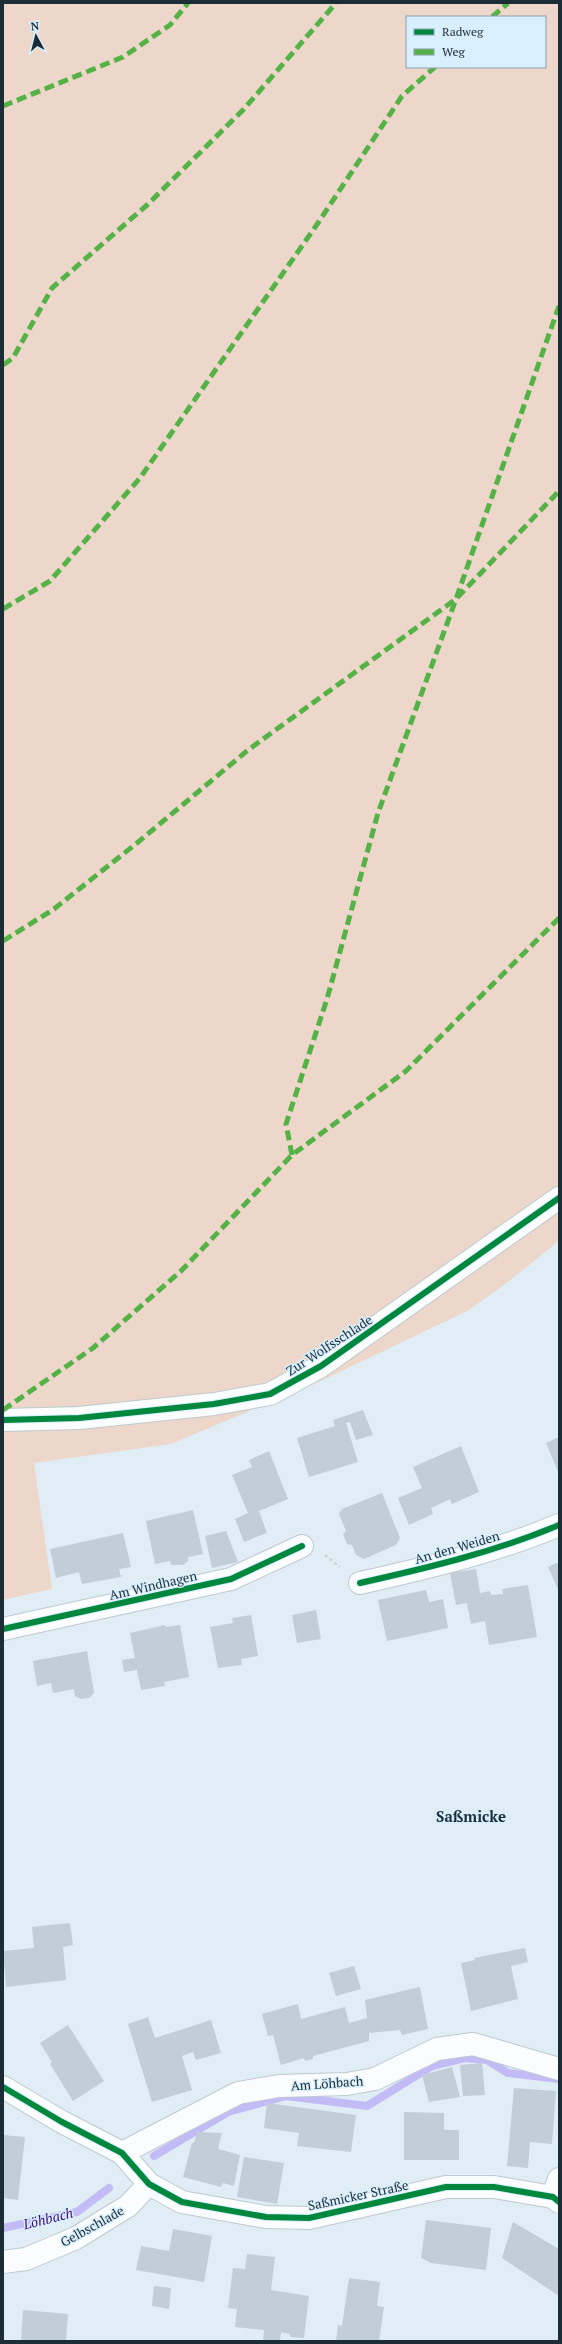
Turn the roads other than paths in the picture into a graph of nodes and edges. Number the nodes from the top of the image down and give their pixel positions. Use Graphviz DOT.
graph roads {
  1 [pos="559,1198"];
  2 [pos="3,1420"];
  3 [pos="559,1525"];
  4 [pos="302,1546"];
  5 [pos="360,1583"];
  6 [pos="3,1629"];
  7 [pos="559,2069"];
  8 [pos="3,2087"];
  9 [pos="122,2152"];
  10 [pos="149,2184"];
  11 [pos="557,2193"];
  12 [pos="3,2262"];
  1 -- 2 [label="street, Zur Wolfsschlade"];
  3 -- 5 [label="street, An den Weiden"];
  4 -- 6 [label="street, Am Windhagen"];
  7 -- 9 [label="street, Am Löhbach"];
  8 -- 9 [label="street, Saßmicker Straße"];
  9 -- 10 [label="street, Saßmicker Straße"];
  10 -- 11 [label="street, Saßmicker Straße"];
  10 -- 12 [label="street, Gelbschlade"];
}
